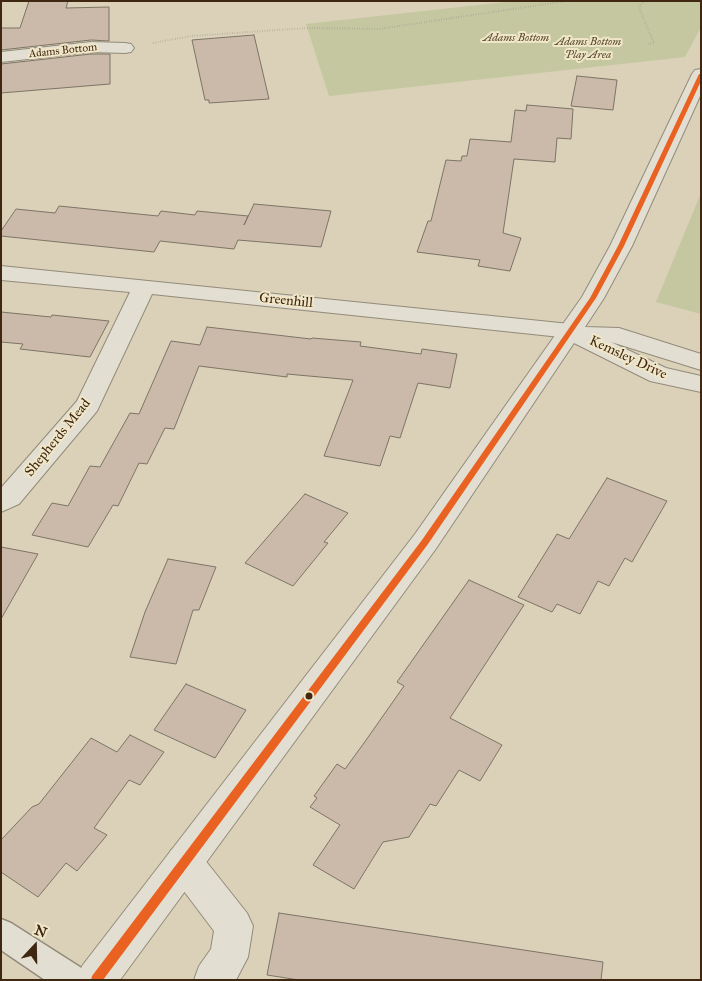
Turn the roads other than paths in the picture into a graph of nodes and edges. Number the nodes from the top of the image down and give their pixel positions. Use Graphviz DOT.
graph roads {
  1 [pos="125,48"];
  2 [pos="1,57"];
  3 [pos="698,85"];
  4 [pos="1,273"];
  5 [pos="144,286"];
  6 [pos="570,331"];
  7 [pos="701,362"];
  8 [pos="701,384"];
  9 [pos="1,502"];
  10 [pos="184,862"];
  11 [pos="1,932"];
  12 [pos="72,980"];
  13 [pos="96,980"];
  14 [pos="213,980"];
  1 -- 2 [label="street, Adams Bottom"];
  3 -- 6 [label="street"];
  4 -- 5 [label="street, Greenhill"];
  5 -- 6 [label="street, Greenhill"];
  5 -- 9 [label="street, Shepherds Mead"];
  6 -- 7 [label="street, Kemsley Drive"];
  6 -- 8 [label="street, Kemsley Drive"];
  6 -- 10 [label="street"];
  10 -- 13 [label="street"];
  10 -- 14 [label="street"];
  11 -- 12 [label="lane"];
}
